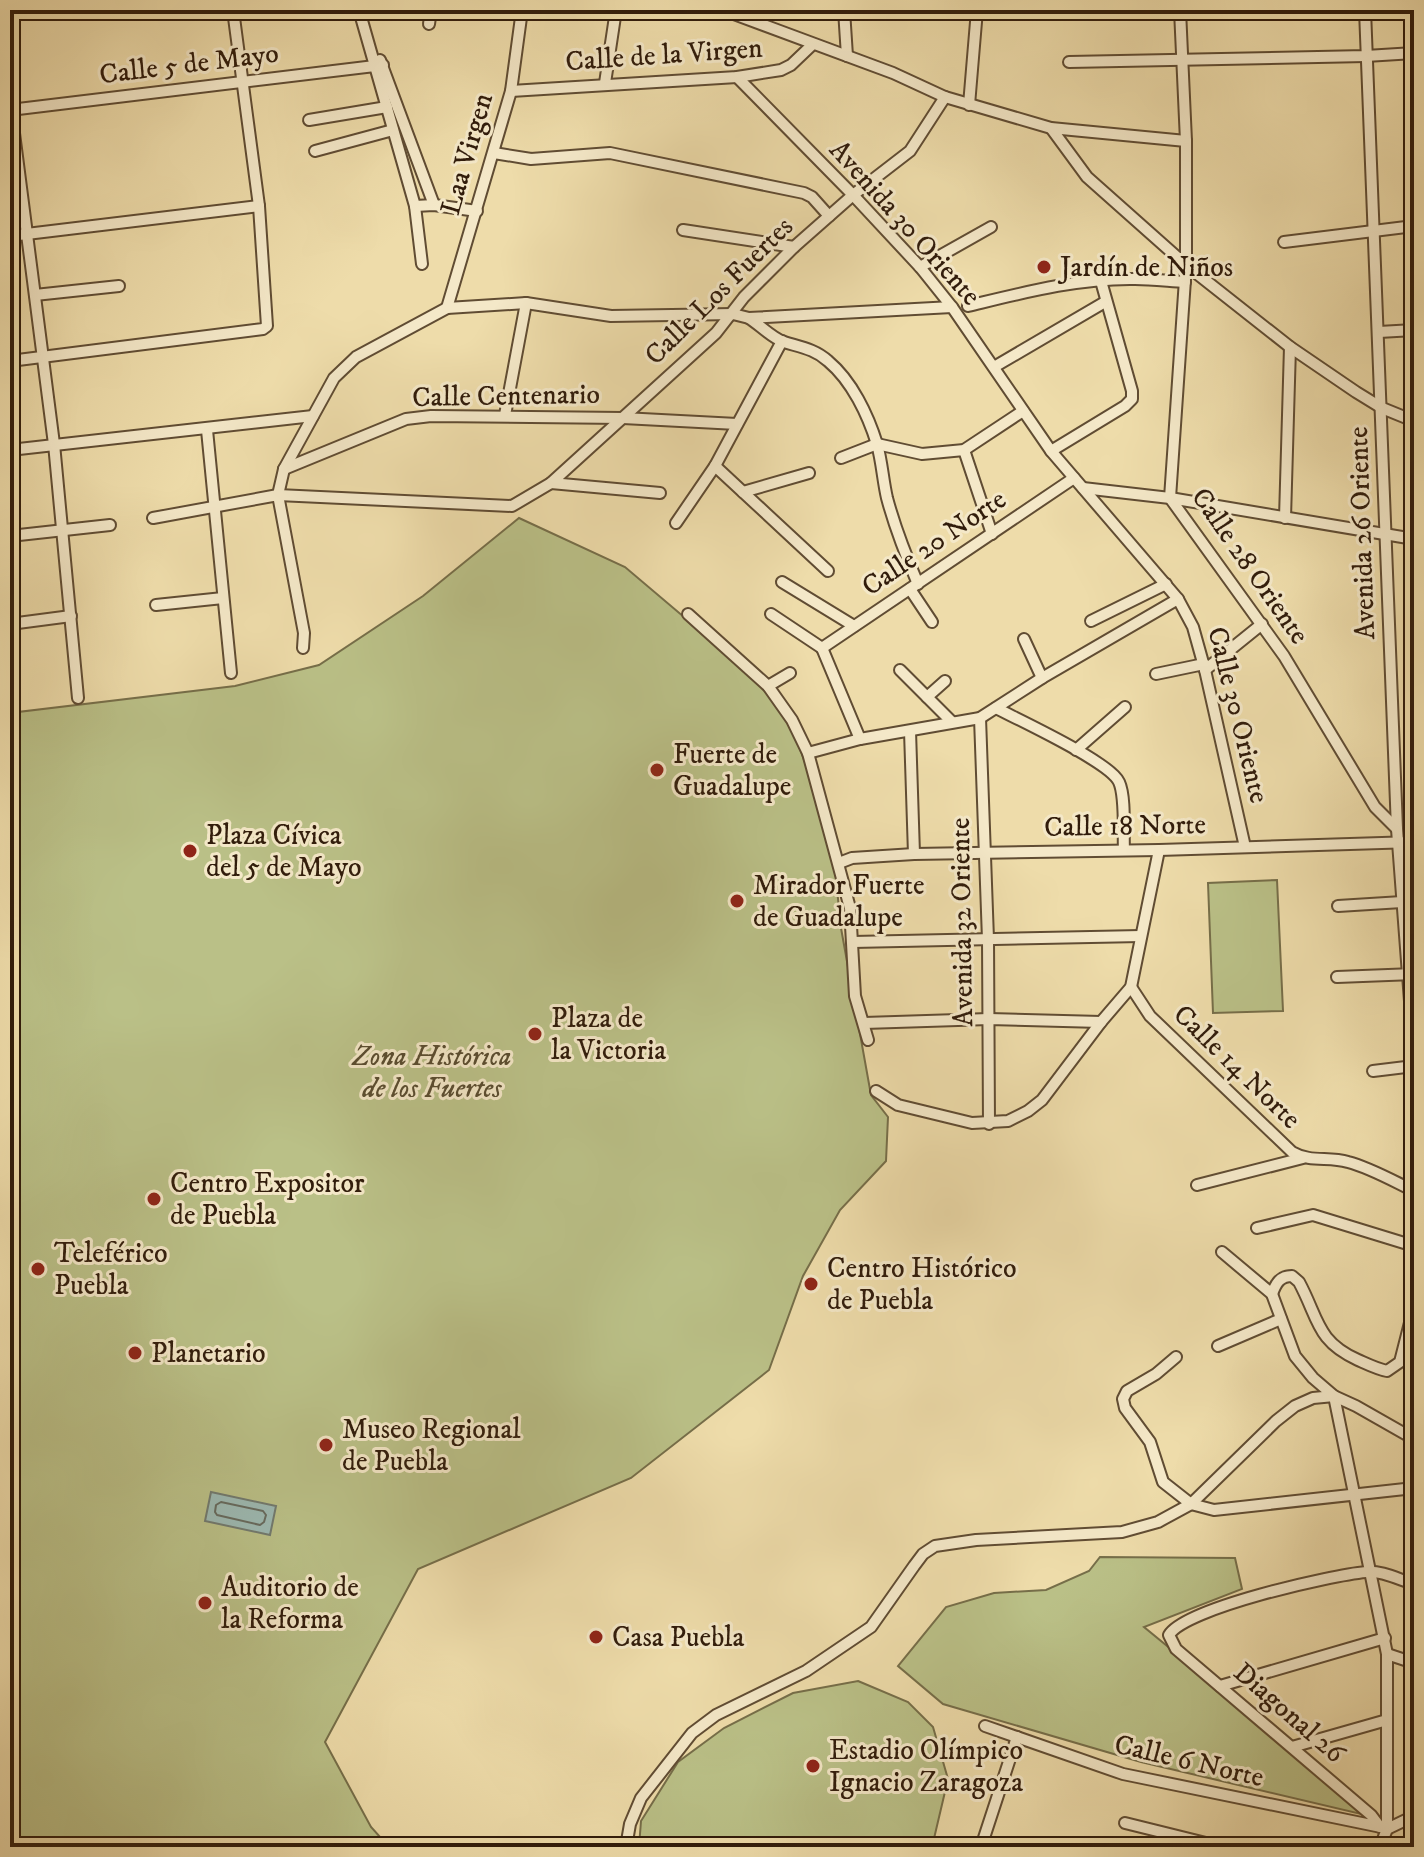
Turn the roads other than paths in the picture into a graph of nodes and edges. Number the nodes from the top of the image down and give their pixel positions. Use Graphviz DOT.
graph roads {
  1 [pos="233,10"];
  2 [pos="359,10"];
  3 [pos="431,10"];
  4 [pos="522,10"];
  5 [pos="616,10"];
  6 [pos="723,10"];
  7 [pos="844,10"];
  8 [pos="977,10"];
  9 [pos="1180,10"];
  10 [pos="1365,10"];
  11 [pos="429,24"];
  12 [pos="812,45"];
  13 [pos="1414,53"];
  14 [pos="847,56"];
  15 [pos="1366,56"];
  16 [pos="1182,60"];
  17 [pos="1069,62"];
  18 [pos="378,65"];
  19 [pos="737,77"];
  20 [pos="242,83"];
  21 [pos="605,83"];
  22 [pos="511,91"];
  23 [pos="945,97"];
  24 [pos="969,105"];
  25 [pos="387,107"];
  26 [pos="10,110"];
  27 [pos="309,120"];
  28 [pos="1051,128"];
  29 [pos="393,130"];
  30 [pos="1186,141"];
  31 [pos="315,151"];
  32 [pos="414,151"];
  33 [pos="494,153"];
  34 [pos="400,154"];
  35 [pos="853,195"];
  36 [pos="434,205"];
  37 [pos="259,206"];
  38 [pos="415,206"];
  39 [pos="477,211"];
  40 [pos="829,216"];
  41 [pos="1414,226"];
  42 [pos="991,227"];
  43 [pos="683,230"];
  44 [pos="1373,231"];
  45 [pos="29,234"];
  46 [pos="10,236"];
  47 [pos="1284,242"];
  48 [pos="794,247"];
  49 [pos="422,264"];
  50 [pos="1186,265"];
  51 [pos="920,267"];
  52 [pos="1101,281"];
  53 [pos="1185,282"];
  54 [pos="119,286"];
  55 [pos="35,295"];
  56 [pos="1105,302"];
  57 [pos="526,303"];
  58 [pos="968,306"];
  59 [pos="952,307"];
  60 [pos="447,308"];
  61 [pos="733,314"];
  62 [pos="749,318"];
  63 [pos="1414,330"];
  64 [pos="1379,332"];
  65 [pos="782,341"];
  66 [pos="1290,347"];
  67 [pos="44,357"];
  68 [pos="10,361"];
  69 [pos="994,367"];
  70 [pos="1382,408"];
  71 [pos="1023,411"];
  72 [pos="505,415"];
  73 [pos="313,416"];
  74 [pos="623,418"];
  75 [pos="1414,421"];
  76 [pos="737,424"];
  77 [pos="207,430"];
  78 [pos="54,444"];
  79 [pos="877,444"];
  80 [pos="10,450"];
  81 [pos="964,450"];
  82 [pos="1051,451"];
  83 [pos="841,458"];
  84 [pos="715,466"];
  85 [pos="284,469"];
  86 [pos="809,473"];
  87 [pos="1074,478"];
  88 [pos="551,483"];
  89 [pos="1083,488"];
  90 [pos="743,492"];
  91 [pos="660,493"];
  92 [pos="278,495"];
  93 [pos="1170,498"];
  94 [pos="214,509"];
  95 [pos="153,518"];
  96 [pos="1285,518"];
  97 [pos="676,523"];
  98 [pos="110,525"];
  99 [pos="61,529"];
  100 [pos="992,534"];
  101 [pos="1387,535"];
  102 [pos="10,536"];
  103 [pos="1414,539"];
  104 [pos="828,571"];
  105 [pos="782,582"];
  106 [pos="1166,584"];
  107 [pos="914,587"];
  108 [pos="223,598"];
  109 [pos="1178,599"];
  110 [pos="156,605"];
  111 [pos="688,614"];
  112 [pos="771,614"];
  113 [pos="71,616"];
  114 [pos="1091,621"];
  115 [pos="932,622"];
  116 [pos="10,624"];
  117 [pos="1262,624"];
  118 [pos="854,626"];
  119 [pos="1024,639"];
  120 [pos="303,648"];
  121 [pos="822,648"];
  122 [pos="1204,667"];
  123 [pos="900,670"];
  124 [pos="231,673"];
  125 [pos="790,673"];
  126 [pos="1156,674"];
  127 [pos="1042,678"];
  128 [pos="945,681"];
  129 [pos="768,686"];
  130 [pos="927,697"];
  131 [pos="78,698"];
  132 [pos="1125,707"];
  133 [pos="996,708"];
  134 [pos="980,718"];
  135 [pos="952,722"];
  136 [pos="910,731"];
  137 [pos="860,739"];
  138 [pos="1076,750"];
  139 [pos="808,753"];
  140 [pos="1397,829"];
  141 [pos="1414,842"];
  142 [pos="1399,843"];
  143 [pos="1245,847"];
  144 [pos="1124,850"];
  145 [pos="1159,850"];
  146 [pos="985,853"];
  147 [pos="914,854"];
  148 [pos="839,863"];
  149 [pos="1402,902"];
  150 [pos="1338,906"];
  151 [pos="1141,936"];
  152 [pos="988,939"];
  153 [pos="853,942"];
  154 [pos="1410,974"];
  155 [pos="1337,977"];
  156 [pos="1131,987"];
  157 [pos="989,1019"];
  158 [pos="1101,1022"];
  159 [pos="864,1023"];
  160 [pos="868,1040"];
  161 [pos="1414,1054"];
  162 [pos="1414,1066"];
  163 [pos="1373,1071"];
  164 [pos="876,1091"];
  165 [pos="989,1124"];
  166 [pos="1303,1158"];
  167 [pos="1197,1185"];
  168 [pos="1414,1191"];
  169 [pos="1257,1228"];
  170 [pos="1414,1246"];
  171 [pos="1222,1252"];
  172 [pos="1272,1294"];
  173 [pos="1414,1307"];
  174 [pos="1281,1319"];
  175 [pos="1218,1346"];
  176 [pos="1176,1357"];
  177 [pos="1334,1396"];
  178 [pos="1414,1439"];
  179 [pos="1414,1488"];
  180 [pos="1354,1495"];
  181 [pos="1191,1504"];
  182 [pos="1370,1571"];
  183 [pos="1414,1584"];
  184 [pos="1385,1638"];
  185 [pos="1387,1654"];
  186 [pos="1414,1663"];
  187 [pos="1220,1686"];
  188 [pos="1387,1720"];
  189 [pos="985,1726"];
  190 [pos="1017,1737"];
  191 [pos="1292,1747"];
  192 [pos="1414,1816"];
  193 [pos="1125,1823"];
  194 [pos="1383,1828"];
  195 [pos="1176,1842"];
  196 [pos="626,1847"];
  197 [pos="981,1847"];
  198 [pos="1222,1847"];
  199 [pos="1380,1847"];
  1 -- 20 [label="street"];
  2 -- 18 [label="street"];
  3 -- 11 [label="street"];
  4 -- 22 [label="street, Laa Virgen"];
  5 -- 21 [label="street"];
  6 -- 12 [label="street"];
  7 -- 14 [label="street"];
  8 -- 24 [label="street"];
  9 -- 16 [label="street, Calle 28 Oriente"];
  10 -- 15 [label="street, Avenida 26 Oriente"];
  12 -- 14 [label="street"];
  12 -- 19 [label="street, Calle de la Virgen"];
  13 -- 15 [label="street"];
  14 -- 23 [label="street"];
  15 -- 16 [label="street"];
  15 -- 44 [label="street, Avenida 26 Oriente"];
  16 -- 17 [label="street"];
  16 -- 30 [label="street, Calle 28 Oriente"];
  18 -- 20 [label="street, Calle 5 de Mayo"];
  18 -- 25 [label="street"];
  18 -- 32 [label="street"];
  19 -- 21 [label="street, Calle de la Virgen"];
  19 -- 35 [label="street, Avenida 30 Oriente"];
  20 -- 26 [label="street, Calle 5 de Mayo"];
  20 -- 37 [label="street"];
  21 -- 22 [label="street, Calle de la Virgen"];
  22 -- 33 [label="street, Laa Virgen"];
  23 -- 24 [label="street"];
  23 -- 35 [label="street, Calle Los Fuertes"];
  24 -- 28 [label="street"];
  25 -- 27 [label="street"];
  25 -- 29 [label="street"];
  26 -- 45 [label="street"];
  28 -- 30 [label="street"];
  28 -- 50 [label="street"];
  29 -- 31 [label="street"];
  29 -- 34 [label="street"];
  30 -- 50 [label="street, Calle 28 Oriente"];
  32 -- 34 [label="street"];
  32 -- 36 [label="street"];
  33 -- 39 [label="street, Laa Virgen"];
  33 -- 40 [label="street"];
  34 -- 38 [label="street"];
  35 -- 40 [label="street, Calle Los Fuertes"];
  35 -- 51 [label="street, Avenida 30 Oriente"];
  36 -- 38 [label="street"];
  36 -- 39 [label="street"];
  37 -- 45 [label="street"];
  37 -- 67 [label="street"];
  38 -- 49 [label="street"];
  39 -- 60 [label="street, Laa Virgen"];
  40 -- 48 [label="street, Calle Los Fuertes"];
  41 -- 44 [label="street"];
  42 -- 51 [label="street"];
  43 -- 48 [label="street"];
  44 -- 47 [label="street"];
  44 -- 64 [label="street, Avenida 26 Oriente"];
  45 -- 46 [label="street"];
  45 -- 55 [label="street"];
  48 -- 61 [label="street, Calle Los Fuertes"];
  50 -- 53 [label="street, Calle 28 Oriente"];
  50 -- 66 [label="street"];
  51 -- 59 [label="street, Avenida 30 Oriente"];
  52 -- 53 [label="street"];
  52 -- 56 [label="street"];
  52 -- 58 [label="street"];
  53 -- 93 [label="street, Calle 28 Oriente"];
  54 -- 55 [label="street"];
  55 -- 67 [label="street"];
  56 -- 69 [label="street"];
  56 -- 82 [label="street"];
  57 -- 60 [label="street"];
  57 -- 61 [label="street"];
  57 -- 72 [label="street"];
  59 -- 62 [label="street"];
  59 -- 69 [label="street, Avenida 30 Oriente"];
  60 -- 73 [label="street"];
  61 -- 62 [label="street"];
  61 -- 74 [label="street, Calle Los Fuertes"];
  62 -- 65 [label="street"];
  63 -- 64 [label="street"];
  64 -- 70 [label="street, Avenida 26 Oriente"];
  65 -- 76 [label="street"];
  65 -- 79 [label="street"];
  66 -- 70 [label="street"];
  66 -- 96 [label="street"];
  67 -- 68 [label="street"];
  67 -- 78 [label="street"];
  69 -- 71 [label="street, Avenida 30 Oriente"];
  70 -- 75 [label="street"];
  70 -- 101 [label="street, Avenida 26 Oriente"];
  71 -- 81 [label="street"];
  71 -- 82 [label="street, Avenida 30 Oriente"];
  72 -- 74 [label="street, Calle Centenario"];
  72 -- 85 [label="street, Calle Centenario"];
  73 -- 77 [label="street"];
  73 -- 85 [label="street"];
  74 -- 76 [label="street, Calle Centenario"];
  74 -- 88 [label="street, Calle Los Fuertes"];
  76 -- 84 [label="street"];
  77 -- 78 [label="street"];
  77 -- 94 [label="street"];
  78 -- 80 [label="street"];
  78 -- 99 [label="street"];
  79 -- 81 [label="street"];
  79 -- 83 [label="street"];
  79 -- 107 [label="street"];
  81 -- 100 [label="street"];
  82 -- 87 [label="street, Calle 30 Oriente"];
  84 -- 90 [label="street"];
  84 -- 97 [label="street"];
  85 -- 92 [label="street"];
  86 -- 90 [label="street"];
  87 -- 89 [label="street, Calle 30 Oriente"];
  87 -- 100 [label="street, Calle 20 Norte"];
  88 -- 91 [label="street"];
  88 -- 92 [label="street, Calle Los Fuertes"];
  89 -- 93 [label="street"];
  89 -- 106 [label="street, Calle 30 Oriente"];
  90 -- 104 [label="street"];
  92 -- 94 [label="street"];
  92 -- 120 [label="street"];
  93 -- 96 [label="street"];
  93 -- 117 [label="street, Calle 28 Oriente"];
  94 -- 95 [label="street"];
  94 -- 108 [label="street"];
  96 -- 101 [label="street"];
  98 -- 99 [label="street"];
  99 -- 102 [label="street"];
  99 -- 113 [label="street"];
  100 -- 107 [label="street, Calle 20 Norte"];
  101 -- 103 [label="street"];
  101 -- 140 [label="street, Avenida 26 Oriente"];
  105 -- 118 [label="street"];
  106 -- 109 [label="street, Calle 30 Oriente"];
  106 -- 114 [label="street"];
  107 -- 115 [label="street"];
  107 -- 118 [label="street, Calle 20 Norte"];
  108 -- 110 [label="street"];
  108 -- 124 [label="street"];
  109 -- 122 [label="street, Calle 30 Oriente"];
  109 -- 127 [label="street"];
  111 -- 129 [label="street"];
  112 -- 121 [label="street"];
  113 -- 116 [label="street"];
  113 -- 131 [label="street"];
  117 -- 122 [label="street"];
  117 -- 140 [label="street, Calle 28 Oriente"];
  118 -- 121 [label="street, Calle 20 Norte"];
  119 -- 127 [label="street"];
  121 -- 137 [label="street"];
  122 -- 126 [label="street"];
  122 -- 143 [label="street, Calle 30 Oriente"];
  123 -- 130 [label="street"];
  125 -- 129 [label="street"];
  127 -- 133 [label="street"];
  128 -- 130 [label="street"];
  129 -- 139 [label="street"];
  130 -- 135 [label="street"];
  132 -- 138 [label="street"];
  133 -- 134 [label="street"];
  133 -- 138 [label="street"];
  134 -- 135 [label="street"];
  134 -- 146 [label="street, Avenida 32 Oriente"];
  135 -- 136 [label="street"];
  136 -- 137 [label="street"];
  136 -- 147 [label="street"];
  137 -- 139 [label="street"];
  138 -- 144 [label="street"];
  139 -- 148 [label="street"];
  140 -- 142 [label="street, Avenida 26 Oriente"];
  141 -- 142 [label="street, Calle 18 Norte"];
  142 -- 143 [label="street, Calle 18 Norte"];
  142 -- 149 [label="street, Avenida 26 Oriente"];
  143 -- 145 [label="street, Calle 18 Norte"];
  144 -- 145 [label="street, Calle 18 Norte"];
  144 -- 146 [label="street, Calle 18 Norte"];
  145 -- 151 [label="street"];
  146 -- 147 [label="street, Calle 18 Norte"];
  146 -- 152 [label="street, Avenida 32 Oriente"];
  147 -- 148 [label="street, Calle 18 Norte"];
  148 -- 153 [label="street"];
  149 -- 150 [label="street"];
  149 -- 154 [label="street, Avenida 26 Oriente"];
  151 -- 152 [label="street"];
  151 -- 156 [label="street"];
  152 -- 153 [label="street"];
  152 -- 157 [label="street, Avenida 32 Oriente"];
  153 -- 159 [label="street"];
  154 -- 155 [label="street"];
  154 -- 161 [label="street, Avenida 26 Oriente"];
  156 -- 158 [label="street"];
  156 -- 166 [label="street, Calle 14 Norte"];
  157 -- 158 [label="street"];
  157 -- 159 [label="street"];
  157 -- 165 [label="street, Avenida 32 Oriente"];
  158 -- 165 [label="street"];
  159 -- 160 [label="street"];
  162 -- 163 [label="street"];
  164 -- 165 [label="street"];
  166 -- 167 [label="street"];
  166 -- 168 [label="street, Calle 14 Norte"];
  169 -- 170 [label="street"];
  171 -- 172 [label="street"];
  172 -- 173 [label="street"];
  172 -- 174 [label="street"];
  174 -- 175 [label="street"];
  174 -- 177 [label="street"];
  176 -- 181 [label="street"];
  177 -- 178 [label="street"];
  177 -- 180 [label="street"];
  177 -- 181 [label="street"];
  179 -- 180 [label="street"];
  180 -- 181 [label="street"];
  180 -- 182 [label="street"];
  181 -- 196 [label="street"];
  182 -- 183 [label="street"];
  182 -- 184 [label="street"];
  182 -- 187 [label="street, Diagonal 26"];
  184 -- 185 [label="street"];
  184 -- 187 [label="street"];
  185 -- 186 [label="street"];
  185 -- 188 [label="street"];
  187 -- 191 [label="street, Diagonal 26"];
  188 -- 191 [label="street"];
  188 -- 194 [label="street"];
  189 -- 190 [label="street, Calle 6 Norte"];
  190 -- 194 [label="street, Calle 6 Norte"];
  190 -- 197 [label="street"];
  191 -- 194 [label="street, Diagonal 26"];
  192 -- 194 [label="street"];
  193 -- 195 [label="street"];
  194 -- 199 [label="street"];
  195 -- 198 [label="street"];
}
